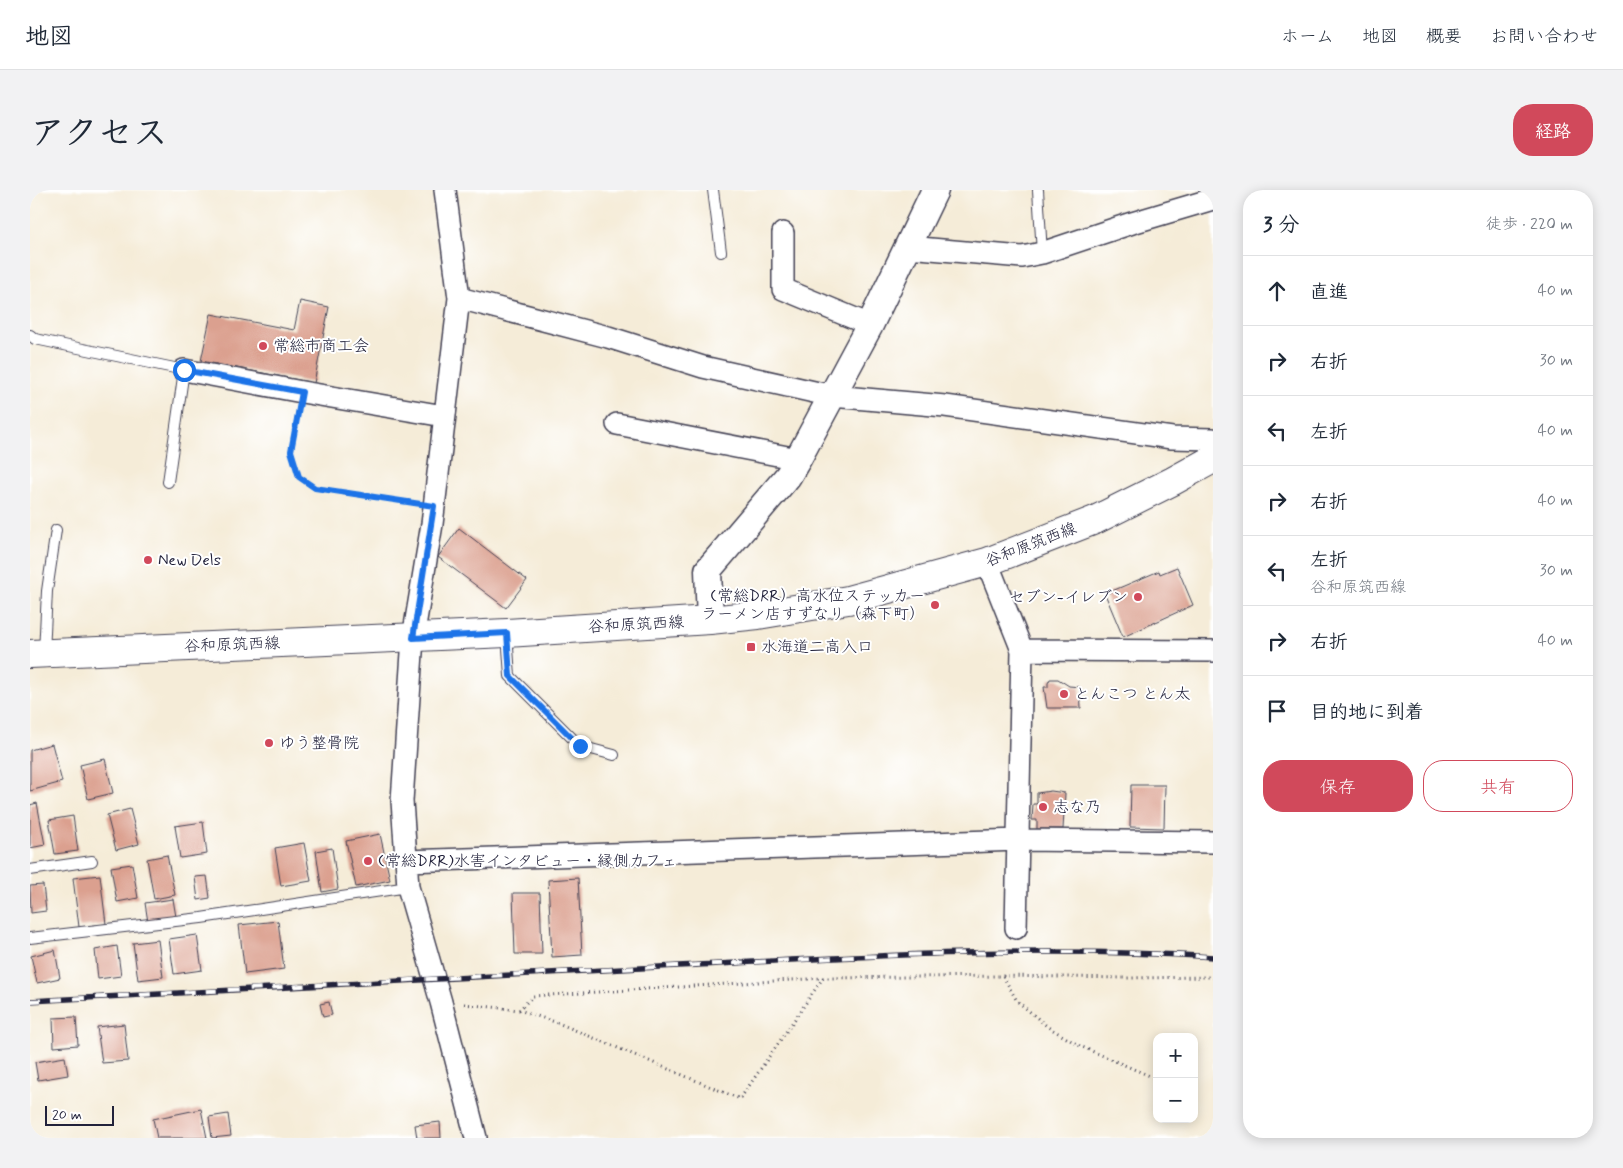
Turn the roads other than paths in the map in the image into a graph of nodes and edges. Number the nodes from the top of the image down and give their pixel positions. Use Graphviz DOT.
graph roads {
  1 [pos="444,190"];
  2 [pos="713,190"];
  3 [pos="935,190"];
  4 [pos="1038,190"];
  5 [pos="1213,199"];
  6 [pos="782,233"];
  7 [pos="908,247"];
  8 [pos="721,252"];
  9 [pos="1042,252"];
  10 [pos="459,298"];
  11 [pos="870,325"];
  12 [pos="30,335"];
  13 [pos="184,370"];
  14 [pos="832,396"];
  15 [pos="444,416"];
  16 [pos="617,424"];
  17 [pos="1213,439"];
  18 [pos="1213,458"];
  19 [pos="798,459"];
  20 [pos="168,482"];
  21 [pos="56,530"];
  22 [pos="987,562"];
  23 [pos="710,620"];
  24 [pos="507,633"];
  25 [pos="413,638"];
  26 [pos="1022,650"];
  27 [pos="1213,651"];
  28 [pos="37,653"];
  29 [pos="614,755"];
  30 [pos="1019,840"];
  31 [pos="1213,842"];
  32 [pos="92,861"];
  33 [pos="406,861"];
  34 [pos="30,870"];
  35 [pos="408,887"];
  36 [pos="1016,928"];
  37 [pos="30,938"];
  38 [pos="476,1138"];
  1 -- 10 [label="street"];
  2 -- 8 [label="lane"];
  3 -- 7 [label="street"];
  4 -- 9 [label="lane"];
  5 -- 9 [label="street"];
  6 -- 11 [label="street"];
  7 -- 9 [label="street"];
  7 -- 11 [label="street"];
  10 -- 14 [label="street"];
  10 -- 15 [label="street"];
  11 -- 14 [label="street"];
  12 -- 13 [label="lane"];
  13 -- 15 [label="street"];
  13 -- 20 [label="lane"];
  14 -- 17 [label="street"];
  14 -- 19 [label="street"];
  15 -- 25 [label="street"];
  16 -- 19 [label="street"];
  18 -- 22 [label="main road, 谷和原筑西線"];
  19 -- 23 [label="street"];
  21 -- 28 [label="lane"];
  22 -- 23 [label="main road, 谷和原筑西線"];
  22 -- 26 [label="street"];
  23 -- 24 [label="main road, 谷和原筑西線"];
  24 -- 25 [label="main road, 谷和原筑西線"];
  24 -- 29 [label="lane"];
  25 -- 28 [label="main road, 谷和原筑西線"];
  25 -- 33 [label="street"];
  26 -- 27 [label="street"];
  26 -- 30 [label="street"];
  30 -- 31 [label="street"];
  30 -- 33 [label="street"];
  30 -- 36 [label="street"];
  32 -- 34 [label="lane"];
  33 -- 35 [label="street"];
  35 -- 37 [label="lane"];
  35 -- 38 [label="street"];
}
